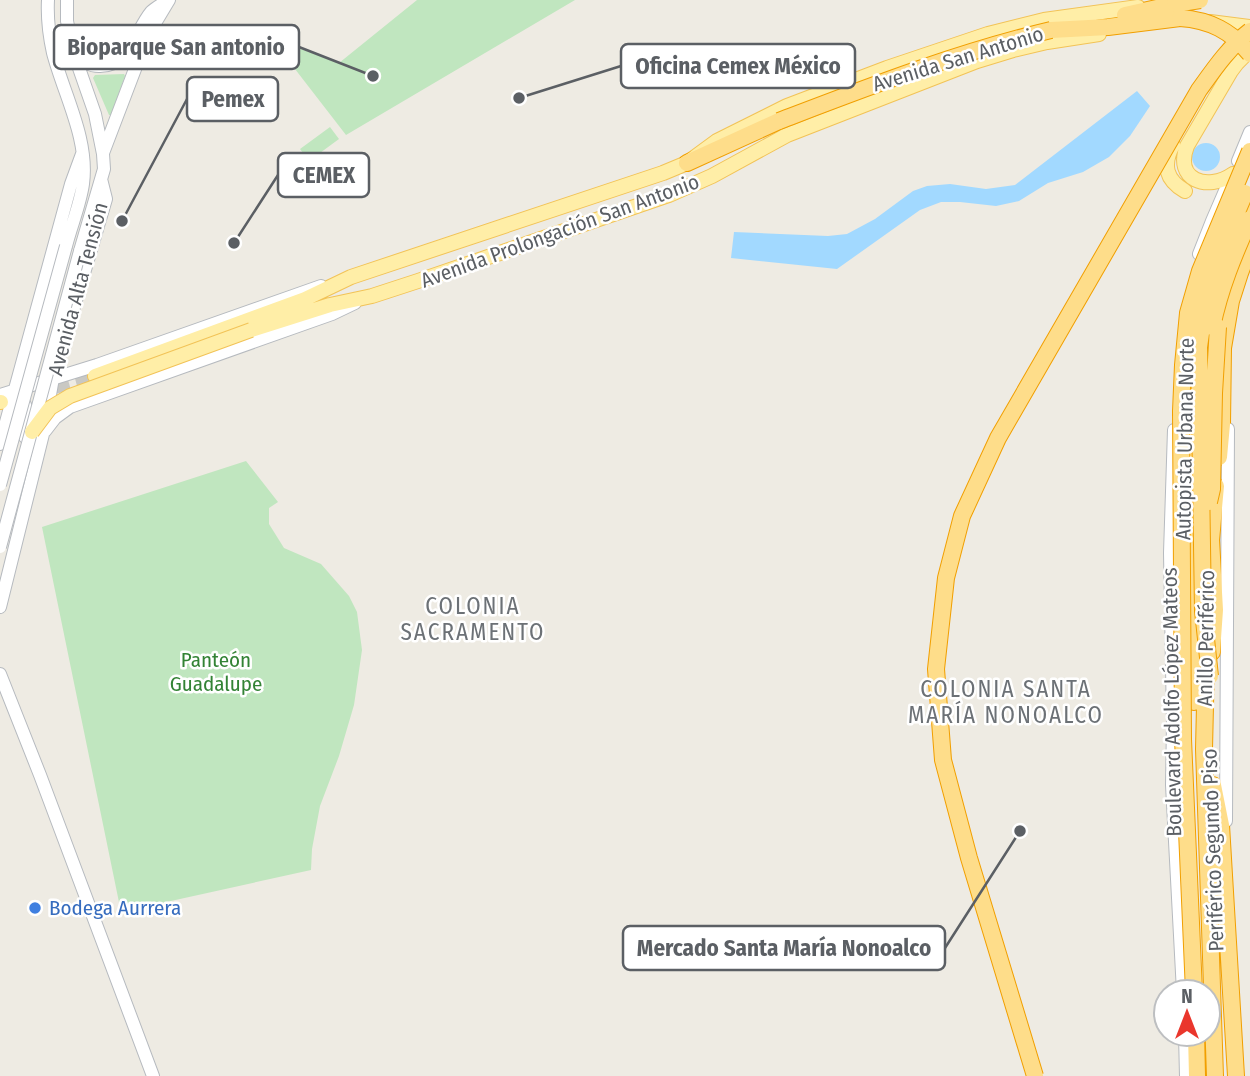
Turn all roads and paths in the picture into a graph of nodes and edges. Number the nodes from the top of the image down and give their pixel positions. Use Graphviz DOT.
graph roads {
  1 [pos="48,0"];
  2 [pos="67,0"];
  3 [pos="169,0"];
  4 [pos="1200,0"];
  5 [pos="1206,0"];
  6 [pos="1148,3"];
  7 [pos="1198,23"];
  8 [pos="1250,29"];
  9 [pos="1047,31"];
  10 [pos="73,51"];
  11 [pos="1250,52"];
  12 [pos="1249,141"];
  13 [pos="1170,150"];
  14 [pos="82,154"];
  15 [pos="103,154"];
  16 [pos="1250,162"];
  17 [pos="687,163"];
  18 [pos="1143,169"];
  19 [pos="1233,174"];
  20 [pos="101,179"];
  21 [pos="1250,179"];
  22 [pos="1185,191"];
  23 [pos="1250,194"];
  24 [pos="1250,204"];
  25 [pos="1250,219"];
  26 [pos="1250,226"];
  27 [pos="1250,238"];
  28 [pos="1250,246"];
  29 [pos="1243,270"];
  30 [pos="372,296"];
  31 [pos="1211,323"];
  32 [pos="96,370"];
  33 [pos="53,378"];
  34 [pos="14,390"];
  35 [pos="105,394"];
  36 [pos="0,400"];
  37 [pos="37,433"];
  38 [pos="0,444"];
  39 [pos="0,485"];
  40 [pos="30,488"];
  41 [pos="22,523"];
  42 [pos="0,528"];
  43 [pos="1212,540"];
  44 [pos="0,547"];
  45 [pos="4,574"];
  46 [pos="0,607"];
  47 [pos="0,674"];
  48 [pos="1210,676"];
  49 [pos="1183,739"];
  50 [pos="1210,772"];
  51 [pos="1196,840"];
  52 [pos="1184,978"];
  53 [pos="1185,978"];
  54 [pos="1193,978"];
  55 [pos="1199,978"];
  56 [pos="1186,1048"];
  57 [pos="1198,1048"];
  58 [pos="153,1076"];
  59 [pos="1035,1076"];
  60 [pos="1187,1076"];
  61 [pos="1199,1076"];
  62 [pos="1215,1076"];
  63 [pos="1220,1076"];
  64 [pos="1236,1076"];
  65 [pos="1242,1076"];
  1 -- 14 [label="main road"];
  2 -- 10 [label="main road"];
  3 -- 10 [label="main road"];
  3 -- 15 [label="main road"];
  4 -- 9 [label="highway, Avenida San Antonio, bridge"];
  5 -- 6 [label="main road, Avenida Prolongación San Antonio"];
  6 -- 9 [label="main road, Avenida Prolongación San Antonio"];
  7 -- 8 [label="main road, Avenida Prolongación San Antonio"];
  7 -- 9 [label="main road, Avenida Prolongación San Antonio"];
  7 -- 13 [label="main road"];
  8 -- 59 [label="highway, bridge"];
  9 -- 11 [label="highway, bridge"];
  9 -- 17 [label="highway, Avenida San Antonio, bridge"];
  9 -- 17 [label="main road, Avenida Prolongación San Antonio"];
  9 -- 30 [label="main road, Avenida Prolongación San Antonio"];
  10 -- 15 [label="main road"];
  11 -- 19 [label="main road"];
  12 -- 16 [label="highway"];
  12 -- 19 [label="main road, Boulevard Adolfo López Mateos"];
  12 -- 49 [label="highway, Autopista Urbana Norte, bridge"];
  13 -- 18 [label="main road"];
  13 -- 22 [label="main road"];
  14 -- 34 [label="main road, Avenida Alta Tensión"];
  14 -- 39 [label="main road, Avenida Alta Tensión, bridge"];
  15 -- 20 [label="main road"];
  16 -- 51 [label="highway, Anillo Periférico"];
  17 -- 32 [label="main road, Avenida Prolongación San Antonio"];
  19 -- 52 [label="main road, Boulevard Adolfo López Mateos"];
  20 -- 33 [label="main road, Avenida Alta Tensión"];
  20 -- 37 [label="main road, Avenida Alta Tensión, bridge"];
  21 -- 31 [label="highway, bridge"];
  23 -- 31 [label="highway, bridge"];
  24 -- 62 [label="highway, Anillo Periférico"];
  25 -- 31 [label="highway, Autopista Urbana Norte, bridge"];
  26 -- 29 [label="highway, bridge"];
  27 -- 29 [label="highway"];
  28 -- 43 [label="highway, bridge"];
  29 -- 31 [label="highway"];
  29 -- 65 [label="main road"];
  30 -- 35 [label="main road, Avenida Prolongación San Antonio"];
  30 -- 37 [label="main road, bridge"];
  31 -- 43 [label="highway, Autopista Urbana Norte, bridge"];
  31 -- 48 [label="highway, bridge"];
  32 -- 33 [label="main road"];
  32 -- 35 [label="main road"];
  33 -- 34 [label="main road"];
  33 -- 37 [label="main road, Avenida Alta Tensión"];
  34 -- 36 [label="main road"];
  34 -- 38 [label="main road, Avenida Alta Tensión"];
  34 -- 40 [label="main road"];
  35 -- 37 [label="main road, Avenida Prolongación San Antonio"];
  37 -- 40 [label="main road, Avenida Alta Tensión"];
  37 -- 44 [label="main road, Avenida Alta Tensión, bridge"];
  40 -- 41 [label="main road, Avenida Alta Tensión"];
  41 -- 42 [label="main road"];
  41 -- 45 [label="main road, Avenida Alta Tensión"];
  43 -- 48 [label="highway, Periférico Segundo Piso, bridge"];
  45 -- 46 [label="main road, Avenida Alta Tensión"];
  47 -- 58 [label="main road"];
  48 -- 50 [label="highway, Periférico Segundo Piso"];
  49 -- 54 [label="highway, Periférico Segundo Piso, bridge"];
  50 -- 63 [label="highway, Periférico Segundo Piso"];
  50 -- 64 [label="highway"];
  51 -- 53 [label="highway"];
  51 -- 55 [label="highway, Anillo Periférico"];
  56 -- 60 [label="highway"];
  57 -- 61 [label="highway"];
}
